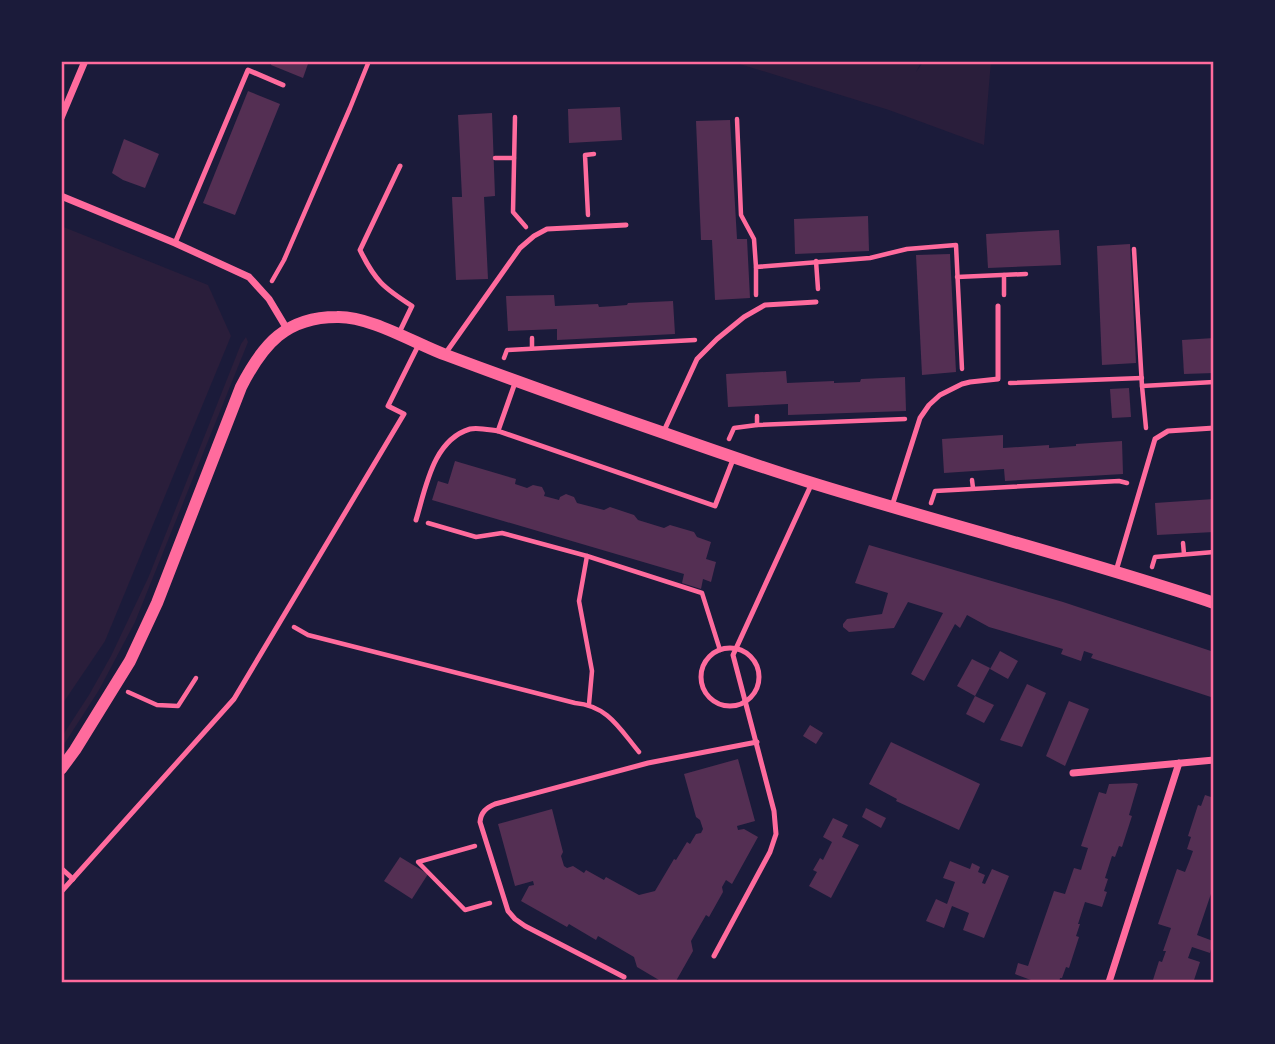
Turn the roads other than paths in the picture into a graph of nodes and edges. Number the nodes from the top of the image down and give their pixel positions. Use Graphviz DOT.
graph roads {
  1 [pos="85,61"];
  2 [pos="283,85"];
  3 [pos="61,118"];
  4 [pos="400,166"];
  5 [pos="61,196"];
  6 [pos="626,225"];
  7 [pos="175,243"];
  8 [pos="816,302"];
  9 [pos="998,306"];
  10 [pos="286,329"];
  11 [pos="398,335"];
  12 [pos="419,344"];
  13 [pos="445,354"];
  14 [pos="516,380"];
  15 [pos="1214,428"];
  16 [pos="498,431"];
  17 [pos="663,433"];
  18 [pos="729,456"];
  19 [pos="812,483"];
  20 [pos="892,506"];
  21 [pos="416,520"];
  22 [pos="1116,571"];
  23 [pos="1214,603"];
  24 [pos="736,648"];
  25 [pos="746,702"];
  26 [pos="757,741"];
  27 [pos="1214,760"];
  28 [pos="1179,762"];
  29 [pos="61,769"];
  30 [pos="1073,773"];
  31 [pos="61,868"];
  32 [pos="73,879"];
  33 [pos="61,892"];
  34 [pos="714,956"];
  35 [pos="624,977"];
  36 [pos="1109,982"];
  1 -- 3 [label="street"];
  2 -- 7 [label="lane"];
  4 -- 11 [label="lane"];
  5 -- 7 [label="street"];
  6 -- 13 [label="lane"];
  7 -- 10 [label="street"];
  8 -- 17 [label="lane"];
  9 -- 20 [label="lane"];
  10 -- 11 [label="street"];
  10 -- 29 [label="street"];
  11 -- 12 [label="street"];
  12 -- 13 [label="street"];
  12 -- 32 [label="lane"];
  13 -- 14 [label="street"];
  14 -- 16 [label="lane"];
  14 -- 17 [label="street"];
  15 -- 22 [label="lane"];
  16 -- 18 [label="lane"];
  16 -- 21 [label="lane"];
  17 -- 18 [label="street"];
  18 -- 19 [label="street"];
  19 -- 20 [label="street"];
  19 -- 24 [label="lane"];
  20 -- 22 [label="street"];
  22 -- 23 [label="street"];
  24 -- 25 [label="lane"];
  24 -- 25 [label="lane"];
  24 -- 25 [label="lane"];
  25 -- 26 [label="lane"];
  26 -- 34 [label="lane"];
  26 -- 35 [label="lane"];
  27 -- 28 [label="street"];
  28 -- 30 [label="street"];
  28 -- 36 [label="street"];
  31 -- 32 [label="lane"];
  32 -- 33 [label="lane"];
}
